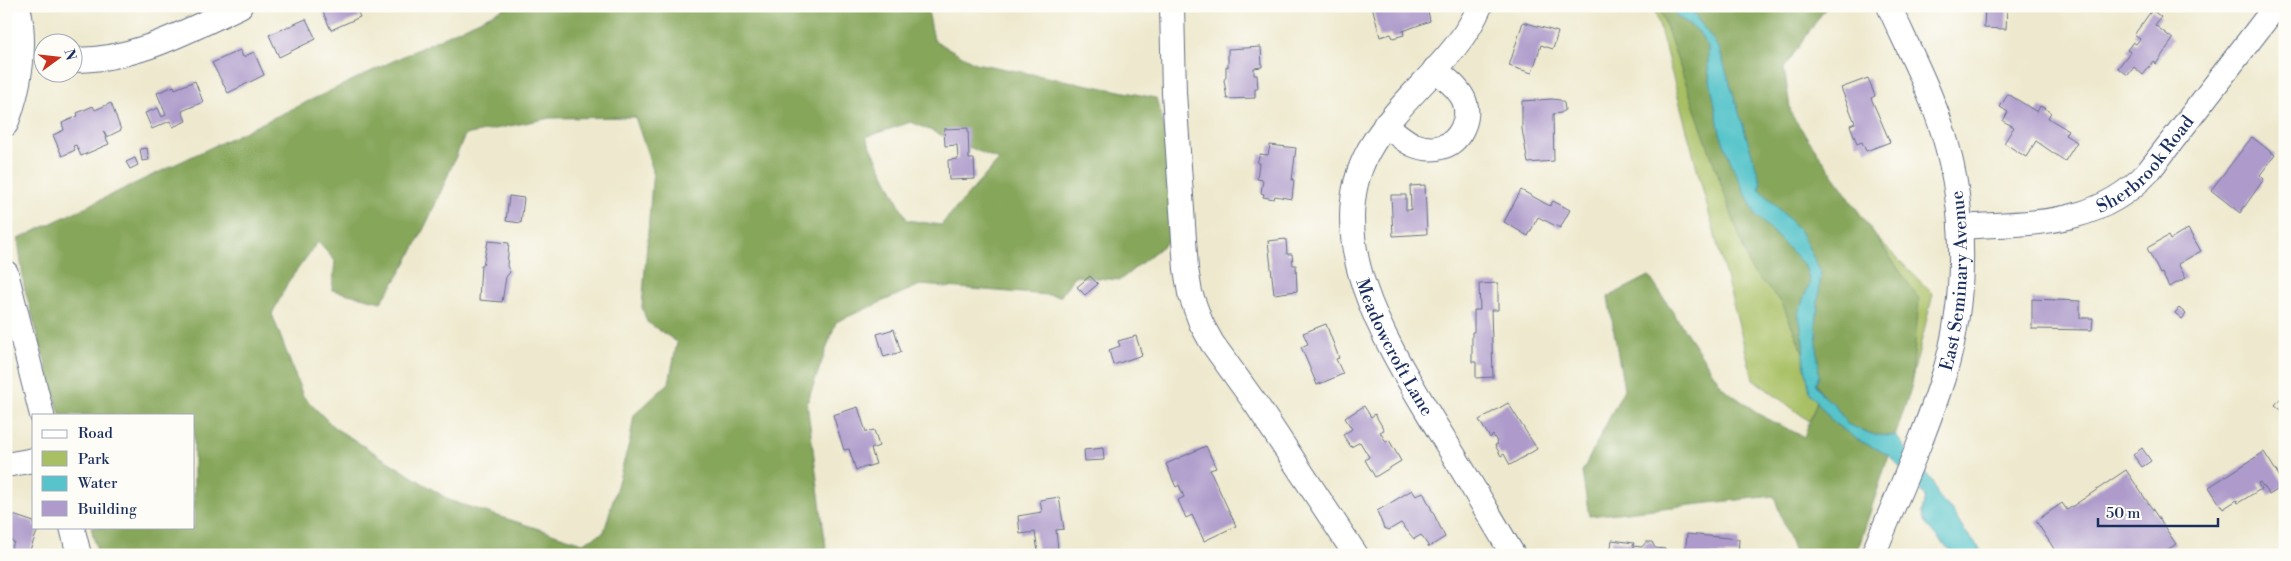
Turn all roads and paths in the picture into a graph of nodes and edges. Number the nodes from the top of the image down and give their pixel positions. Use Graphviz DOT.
graph roads {
  1 [pos="18,6"];
  2 [pos="240,6"];
  3 [pos="1172,6"];
  4 [pos="1480,6"];
  5 [pos="1889,6"];
  6 [pos="2276,6"];
  7 [pos="32,60"];
  8 [pos="82,60"];
  9 [pos="1436,69"];
  10 [pos="6,124"];
  11 [pos="1385,125"];
  12 [pos="1960,227"];
  13 [pos="6,273"];
  14 [pos="42,414"];
  15 [pos="32,460"];
  16 [pos="6,465"];
  17 [pos="72,528"];
  18 [pos="79,555"];
  19 [pos="1356,555"];
  20 [pos="1513,555"];
  21 [pos="1873,555"];
  1 -- 7 [label="street"];
  2 -- 8 [label="street"];
  3 -- 19 [label="street"];
  4 -- 9 [label="street, Meadowcroft Lane"];
  5 -- 12 [label="street, East Seminary Avenue"];
  6 -- 12 [label="street, Sherbrook Road"];
  7 -- 10 [label="street"];
  9 -- 11 [label="street, Meadowcroft Lane"];
  9 -- 11 [label="street"];
  11 -- 20 [label="street, Meadowcroft Lane"];
  12 -- 21 [label="street, East Seminary Avenue"];
  13 -- 14 [label="street"];
  15 -- 16 [label="street"];
  17 -- 18 [label="street"];
}
